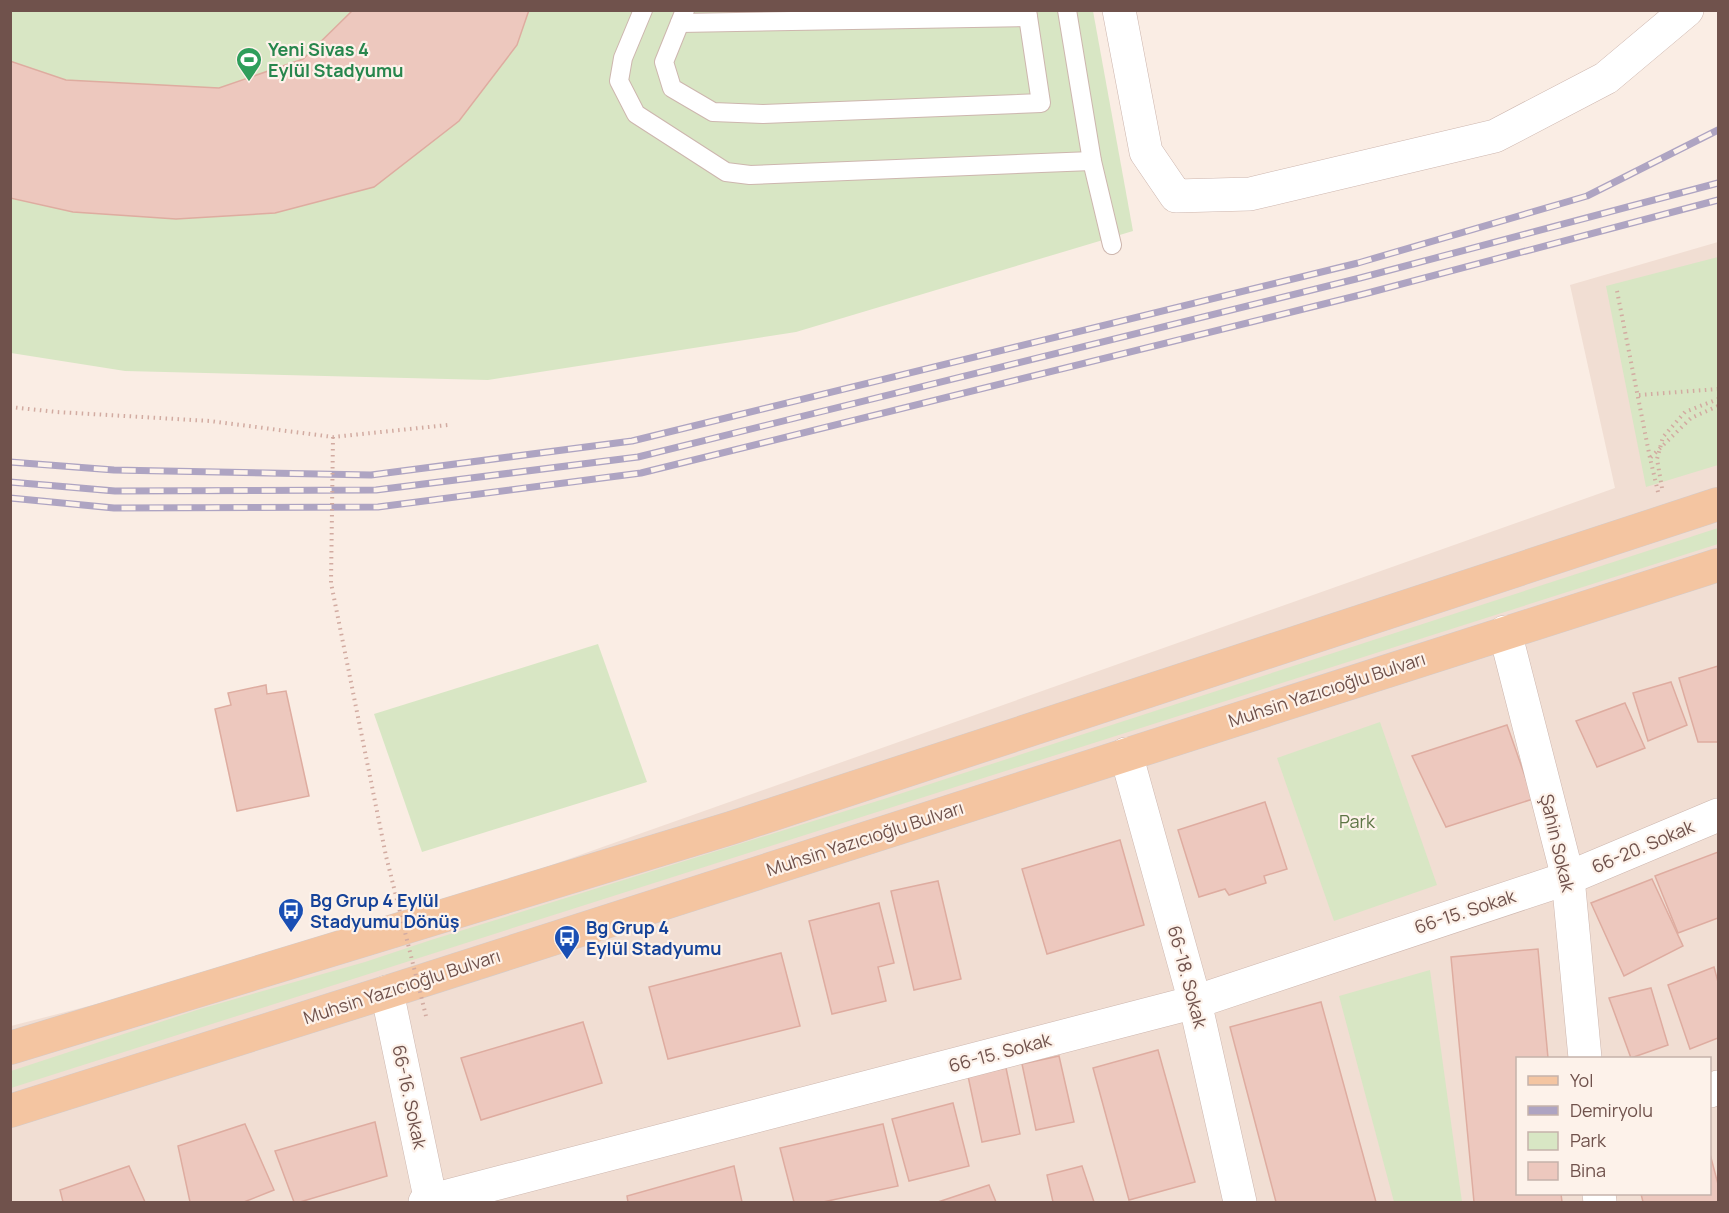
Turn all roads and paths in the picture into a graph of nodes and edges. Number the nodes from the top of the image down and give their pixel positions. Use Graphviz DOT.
graph roads {
  1 [pos="643,10"];
  2 [pos="1067,10"];
  3 [pos="1119,10"];
  4 [pos="1687,10"];
  5 [pos="1027,14"];
  6 [pos="683,16"];
  7 [pos="1092,161"];
  8 [pos="1112,245"];
  9 [pos="1617,291"];
  10 [pos="1719,390"];
  11 [pos="1639,395"];
  12 [pos="1719,399"];
  13 [pos="1719,406"];
  14 [pos="10,407"];
  15 [pos="448,425"];
  16 [pos="333,437"];
  17 [pos="1650,458"];
  18 [pos="1719,504"];
  19 [pos="1666,521"];
  20 [pos="1719,565"];
  21 [pos="1505,632"];
  22 [pos="1126,754"];
  23 [pos="1719,815"];
  24 [pos="1568,878"];
  25 [pos="387,992"];
  26 [pos="1195,1002"];
  27 [pos="426,1016"];
  28 [pos="10,1048"];
  29 [pos="1585,1057"];
  30 [pos="10,1111"];
  31 [pos="429,1202"];
  32 [pos="1240,1203"];
  1 -- 7 [label="lane"];
  2 -- 7 [label="lane"];
  3 -- 4 [label="street"];
  5 -- 6 [label="lane"];
  5 -- 6 [label="lane"];
  7 -- 8 [label="lane"];
  9 -- 11 [label="path"];
  10 -- 11 [label="path"];
  11 -- 17 [label="path"];
  12 -- 19 [label="path"];
  13 -- 17 [label="path"];
  14 -- 16 [label="path"];
  15 -- 16 [label="path"];
  16 -- 27 [label="path, bridge"];
  17 -- 19 [label="path"];
  18 -- 19 [label="main road"];
  19 -- 28 [label="main road"];
  20 -- 21 [label="main road, Muhsin Yazıcıoğlu Bulvarı"];
  21 -- 22 [label="main road, Muhsin Yazıcıoğlu Bulvarı"];
  21 -- 24 [label="street, Şahin Sokak"];
  22 -- 25 [label="main road, Muhsin Yazıcıoğlu Bulvarı"];
  22 -- 26 [label="street, 66-18. Sokak"];
  23 -- 24 [label="street, 66-20. Sokak"];
  24 -- 26 [label="street, 66-15. Sokak"];
  24 -- 29 [label="street, Şahin Sokak"];
  25 -- 30 [label="main road, Muhsin Yazıcıoğlu Bulvarı"];
  25 -- 31 [label="street, 66-16. Sokak"];
  26 -- 31 [label="street, 66-15. Sokak"];
  26 -- 32 [label="street, 66-18. Sokak"];
}
